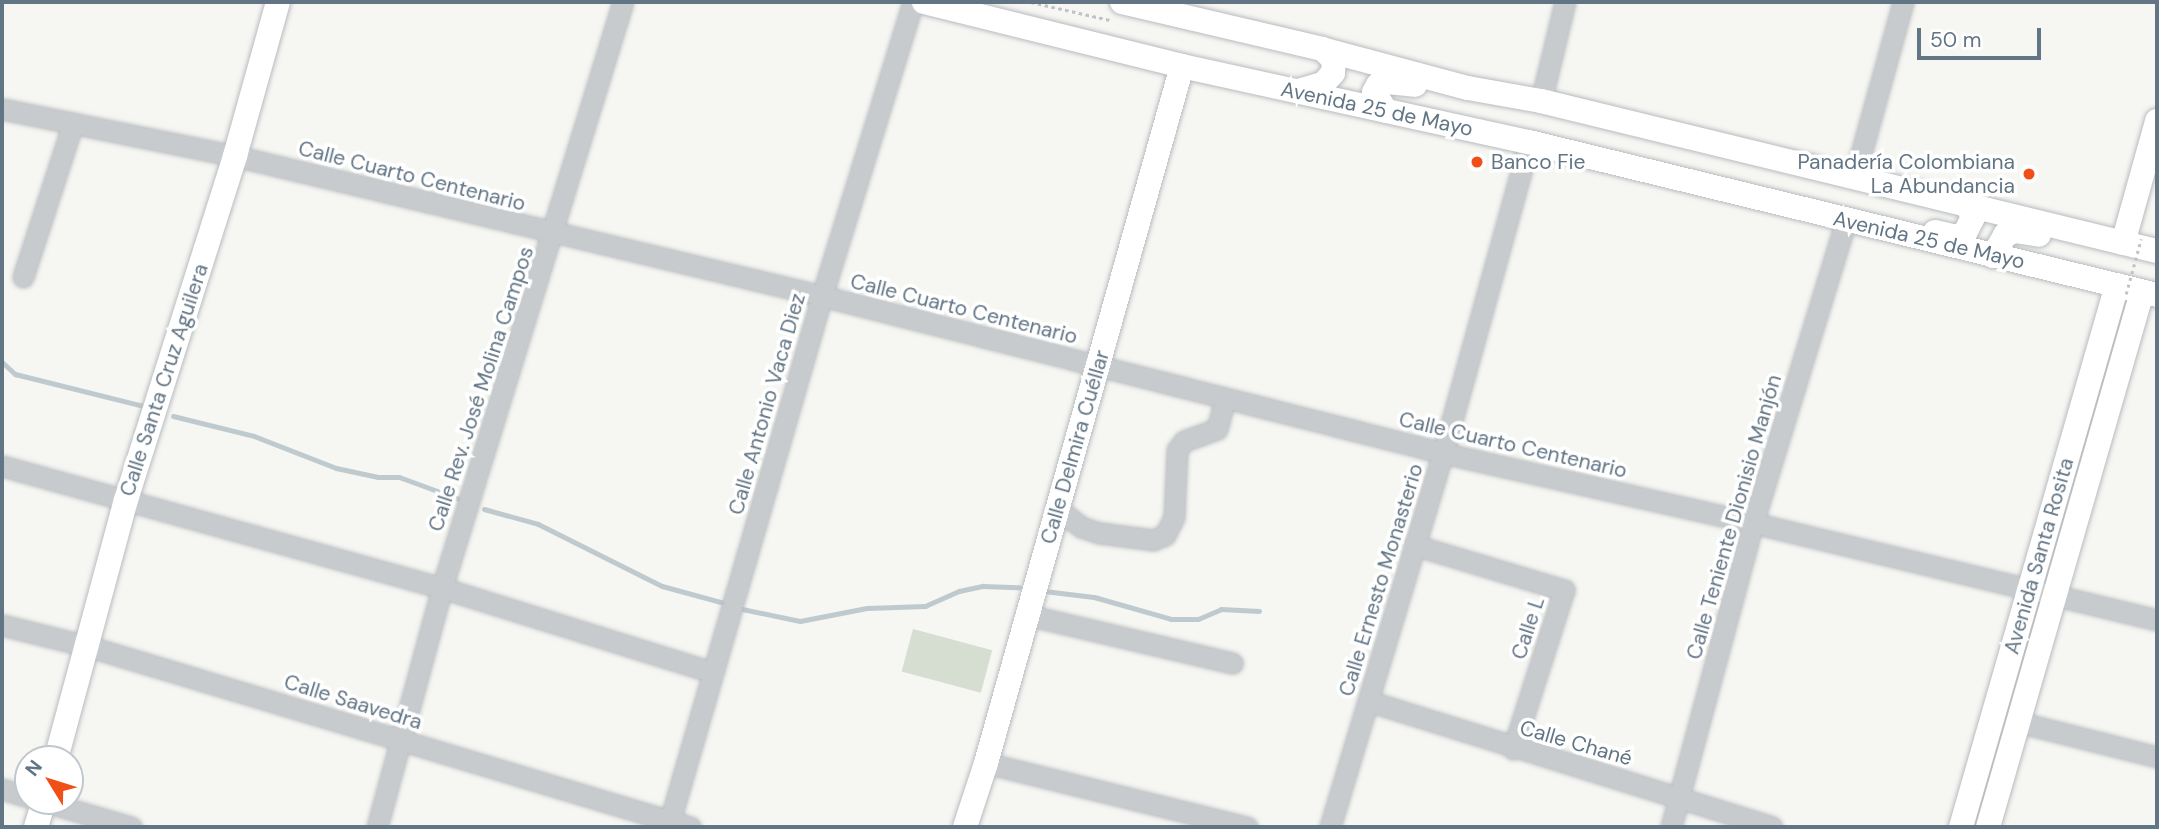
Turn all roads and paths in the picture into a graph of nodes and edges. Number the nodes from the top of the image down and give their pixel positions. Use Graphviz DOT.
graph roads {
  1 [pos="278,2"];
  2 [pos="624,2"];
  3 [pos="913,2"];
  4 [pos="923,2"];
  5 [pos="1122,2"];
  6 [pos="1565,2"];
  7 [pos="1903,2"];
  8 [pos="1195,10"];
  9 [pos="1322,49"];
  10 [pos="1182,66"];
  11 [pos="1468,88"];
  12 [pos="1297,92"];
  13 [pos="1541,101"];
  14 [pos="2,109"];
  15 [pos="1386,111"];
  16 [pos="2157,121"];
  17 [pos="72,123"];
  18 [pos="1530,142"];
  19 [pos="235,156"];
  20 [pos="1854,179"];
  21 [pos="1968,207"];
  22 [pos="1846,221"];
  23 [pos="1889,231"];
  24 [pos="554,234"];
  25 [pos="2087,234"];
  26 [pos="2146,243"];
  27 [pos="1993,256"];
  28 [pos="23,277"];
  29 [pos="2136,291"];
  30 [pos="822,296"];
  31 [pos="1098,367"];
  32 [pos="1225,399"];
  33 [pos="1443,453"];
  34 [pos="2,466"];
  35 [pos="126,500"];
  36 [pos="1058,509"];
  37 [pos="1753,523"];
  38 [pos="1414,545"];
  39 [pos="442,588"];
  40 [pos="2029,592"];
  41 [pos="2054,596"];
  42 [pos="1027,615"];
  43 [pos="2157,620"];
  44 [pos="2,625"];
  45 [pos="87,646"];
  46 [pos="1232,663"];
  47 [pos="712,672"];
  48 [pos="1368,701"];
  49 [pos="2018,722"];
  50 [pos="401,740"];
  51 [pos="60,745"];
  52 [pos="1513,749"];
  53 [pos="2157,757"];
  54 [pos="986,763"];
  55 [pos="1679,797"];
  56 [pos="84,813"];
  57 [pos="670,821"];
  58 [pos="131,827"];
  59 [pos="377,827"];
  60 [pos="690,827"];
  61 [pos="965,827"];
  62 [pos="1247,827"];
  63 [pos="1330,827"];
  64 [pos="1671,827"];
  65 [pos="1772,827"];
  66 [pos="1961,827"];
  67 [pos="1988,827"];
  1 -- 19 [label="main road, Calle Santa Cruz Aguilera"];
  2 -- 24 [label="street, Calle Rev. José Molina Campos"];
  3 -- 30 [label="street, Calle Antonio Vaca Diez"];
  4 -- 10 [label="main road, Avenida 25 de Mayo"];
  5 -- 8 [label="main road, Avenida 25 de Mayo"];
  6 -- 13 [label="street"];
  7 -- 20 [label="street"];
  8 -- 9 [label="main road, Avenida 25 de Mayo"];
  9 -- 11 [label="main road, Avenida 25 de Mayo"];
  9 -- 12 [label="main road"];
  10 -- 12 [label="main road, Avenida 25 de Mayo"];
  10 -- 31 [label="main road, Calle Delmira Cuéllar"];
  11 -- 13 [label="main road, Avenida 25 de Mayo"];
  11 -- 15 [label="main road"];
  12 -- 15 [label="main road, Avenida 25 de Mayo"];
  13 -- 20 [label="main road, Avenida 25 de Mayo"];
  14 -- 17 [label="street, Calle Cuarto Centenario"];
  15 -- 18 [label="main road, Avenida 25 de Mayo"];
  16 -- 26 [label="main road"];
  17 -- 19 [label="street, Calle Cuarto Centenario"];
  17 -- 28 [label="street"];
  18 -- 22 [label="main road, Avenida 25 de Mayo"];
  18 -- 33 [label="street, Calle Ernesto Monasterio"];
  19 -- 24 [label="street, Calle Cuarto Centenario"];
  19 -- 35 [label="main road, Calle Santa Cruz Aguilera"];
  20 -- 21 [label="main road, Avenida 25 de Mayo"];
  21 -- 23 [label="main road"];
  21 -- 25 [label="main road, Avenida 25 de Mayo"];
  22 -- 23 [label="main road, Avenida 25 de Mayo"];
  22 -- 37 [label="street, Calle Teniente Dionisio Manjón"];
  23 -- 27 [label="main road, Avenida 25 de Mayo"];
  24 -- 30 [label="street, Calle Cuarto Centenario"];
  24 -- 39 [label="street, Calle Rev. José Molina Campos"];
  25 -- 26 [label="main road, Avenida 25 de Mayo"];
  25 -- 27 [label="main road"];
  26 -- 29 [label="path, bridge"];
  27 -- 29 [label="main road, Avenida 25 de Mayo"];
  29 -- 40 [label="main road, Avenida Santa Rosita"];
  29 -- 41 [label="main road, Avenida Santa Rosita"];
  30 -- 31 [label="street, Calle Cuarto Centenario"];
  30 -- 47 [label="street, Calle Antonio Vaca Diez"];
  31 -- 32 [label="street, Calle Cuarto Centenario"];
  31 -- 36 [label="main road, Calle Delmira Cuéllar"];
  32 -- 33 [label="street, Calle Cuarto Centenario"];
  32 -- 36 [label="street"];
  33 -- 37 [label="street, Calle Cuarto Centenario"];
  33 -- 38 [label="street, Calle Ernesto Monasterio"];
  34 -- 35 [label="street"];
  35 -- 39 [label="street"];
  35 -- 45 [label="main road, Calle Santa Cruz Aguilera"];
  36 -- 42 [label="main road, Calle Delmira Cuéllar"];
  37 -- 40 [label="street, Calle Cuarto Centenario"];
  37 -- 55 [label="street, Calle Teniente Dionisio Manjón"];
  38 -- 48 [label="street, Calle Ernesto Monasterio"];
  38 -- 52 [label="street, Calle L"];
  39 -- 47 [label="street"];
  39 -- 50 [label="street, Calle Rev. José Molina Campos"];
  40 -- 41 [label="street, Calle Cuarto Centenario"];
  40 -- 66 [label="main road, Avenida Santa Rosita"];
  41 -- 43 [label="street, Calle Cuarto Centenario"];
  41 -- 49 [label="main road, Avenida Santa Rosita"];
  42 -- 46 [label="street"];
  42 -- 54 [label="main road, Calle Delmira Cuéllar"];
  44 -- 45 [label="street, Calle Saavedra"];
  45 -- 50 [label="street, Calle Saavedra"];
  45 -- 51 [label="main road, Calle Santa Cruz Aguilera"];
  47 -- 57 [label="street, Calle Antonio Vaca Diez"];
  48 -- 52 [label="street, Calle Chané"];
  48 -- 63 [label="street, Calle Ernesto Monasterio"];
  49 -- 53 [label="street"];
  49 -- 67 [label="main road, Avenida Santa Rosita"];
  50 -- 57 [label="street, Calle Saavedra"];
  50 -- 59 [label="street, Calle Rev. José Molina Campos"];
  52 -- 55 [label="street, Calle Chané"];
  54 -- 61 [label="main road, Calle Delmira Cuéllar"];
  54 -- 62 [label="street"];
  55 -- 64 [label="street, Calle Teniente Dionisio Manjón"];
  55 -- 65 [label="street, Calle Chané"];
  56 -- 58 [label="street"];
  57 -- 60 [label="street, Calle Saavedra"];
}
